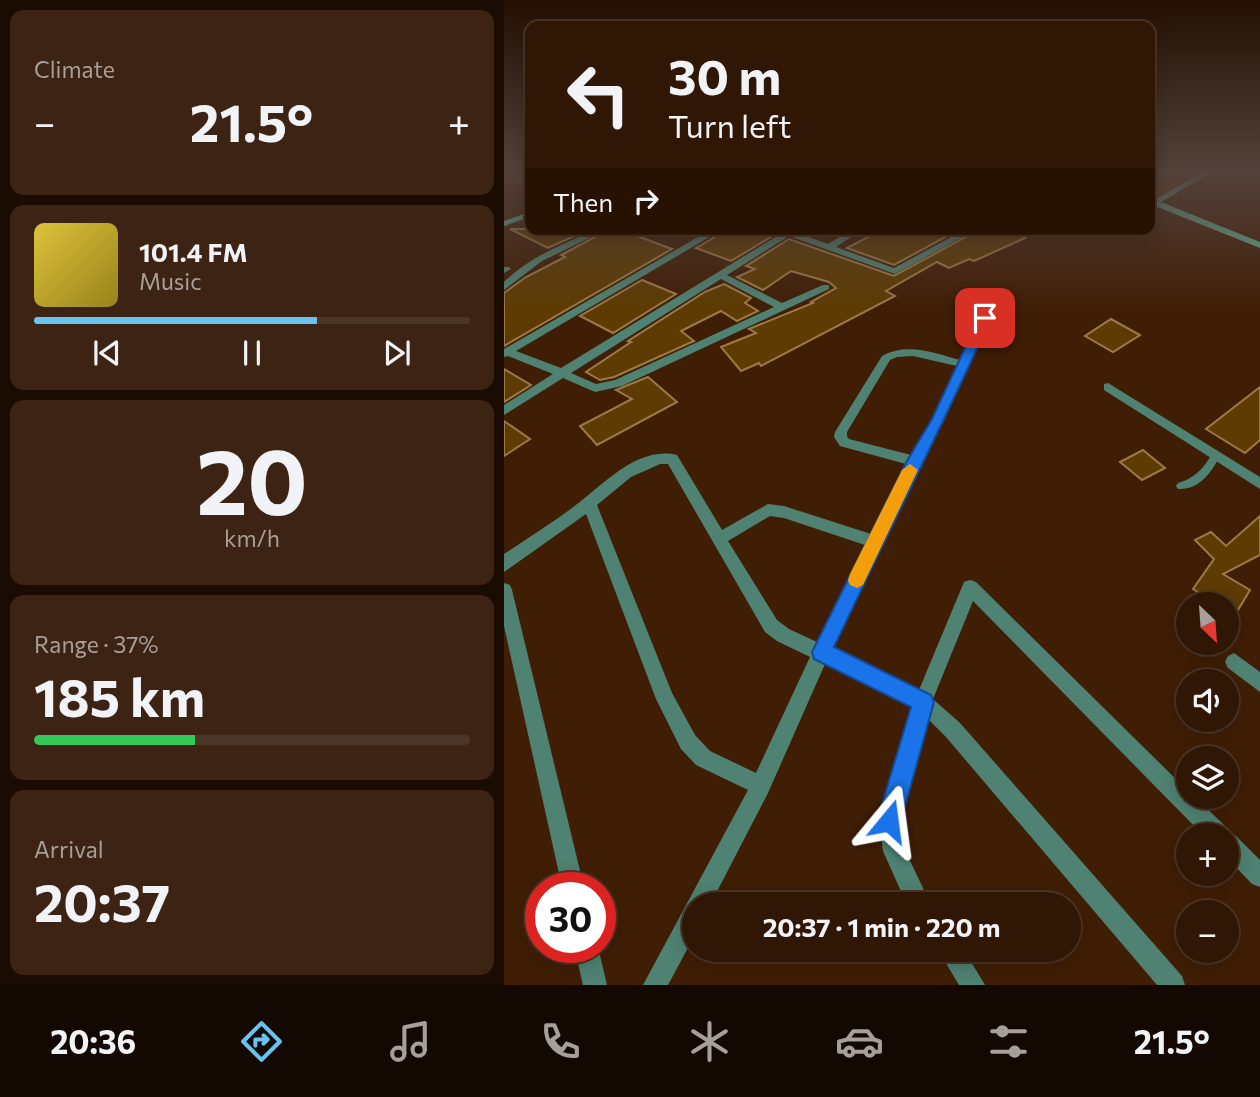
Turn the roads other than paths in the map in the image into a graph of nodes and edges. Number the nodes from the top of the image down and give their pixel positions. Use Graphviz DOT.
graph roads {
  1 [pos="522,217"];
  2 [pos="1190,217"];
  3 [pos="504,224"];
  4 [pos="591,235"];
  5 [pos="709,235"];
  6 [pos="780,235"];
  7 [pos="798,235"];
  8 [pos="849,235"];
  9 [pos="961,235"];
  10 [pos="1260,244"];
  11 [pos="828,248"];
  12 [pos="505,269"];
  13 [pos="518,273"];
  14 [pos="721,275"];
  15 [pos="504,287"];
  16 [pos="826,287"];
  17 [pos="783,308"];
  18 [pos="985,318"];
  19 [pos="506,353"];
  20 [pos="964,365"];
  21 [pos="562,373"];
  22 [pos="1108,387"];
  23 [pos="504,411"];
  24 [pos="1215,456"];
  25 [pos="914,461"];
  26 [pos="1260,484"];
  27 [pos="1181,486"];
  28 [pos="589,504"];
  29 [pos="720,538"];
  30 [pos="875,542"];
  31 [pos="504,565"];
  32 [pos="504,590"];
  33 [pos="821,652"];
  34 [pos="1234,662"];
  35 [pos="1260,683"];
  36 [pos="923,702"];
  37 [pos="761,786"];
  38 [pos="1206,823"];
  39 [pos="1239,855"];
  40 [pos="569,872"];
  41 [pos="1260,876"];
  42 [pos="705,892"];
  43 [pos="912,892"];
  44 [pos="682,935"];
  45 [pos="958,962"];
  46 [pos="590,963"];
  47 [pos="595,985"];
  48 [pos="655,985"];
  49 [pos="973,985"];
  50 [pos="1173,985"];
  1 -- 3 [label="street"];
  2 -- 10 [label="street"];
  4 -- 13 [label="street"];
  5 -- 19 [label="street"];
  6 -- 14 [label="street"];
  7 -- 11 [label="street"];
  8 -- 11 [label="street"];
  9 -- 11 [label="street"];
  12 -- 13 [label="street"];
  13 -- 15 [label="street"];
  14 -- 17 [label="street"];
  14 -- 21 [label="street"];
  16 -- 17 [label="street"];
  17 -- 21 [label="street"];
  18 -- 20 [label="street"];
  19 -- 21 [label="street"];
  20 -- 25 [label="street"];
  20 -- 25 [label="street"];
  21 -- 23 [label="street"];
  22 -- 24 [label="street"];
  24 -- 26 [label="street"];
  24 -- 27 [label="lane"];
  25 -- 30 [label="street"];
  28 -- 29 [label="street"];
  28 -- 31 [label="street"];
  28 -- 37 [label="street"];
  29 -- 30 [label="street"];
  29 -- 33 [label="street"];
  30 -- 33 [label="street"];
  32 -- 40 [label="street"];
  33 -- 36 [label="street"];
  33 -- 37 [label="street"];
  34 -- 35 [label="street"];
  36 -- 38 [label="street"];
  36 -- 43 [label="street"];
  36 -- 50 [label="street"];
  37 -- 42 [label="street"];
  39 -- 41 [label="street"];
  44 -- 48 [label="street"];
  45 -- 49 [label="street"];
  46 -- 47 [label="street"];
}
